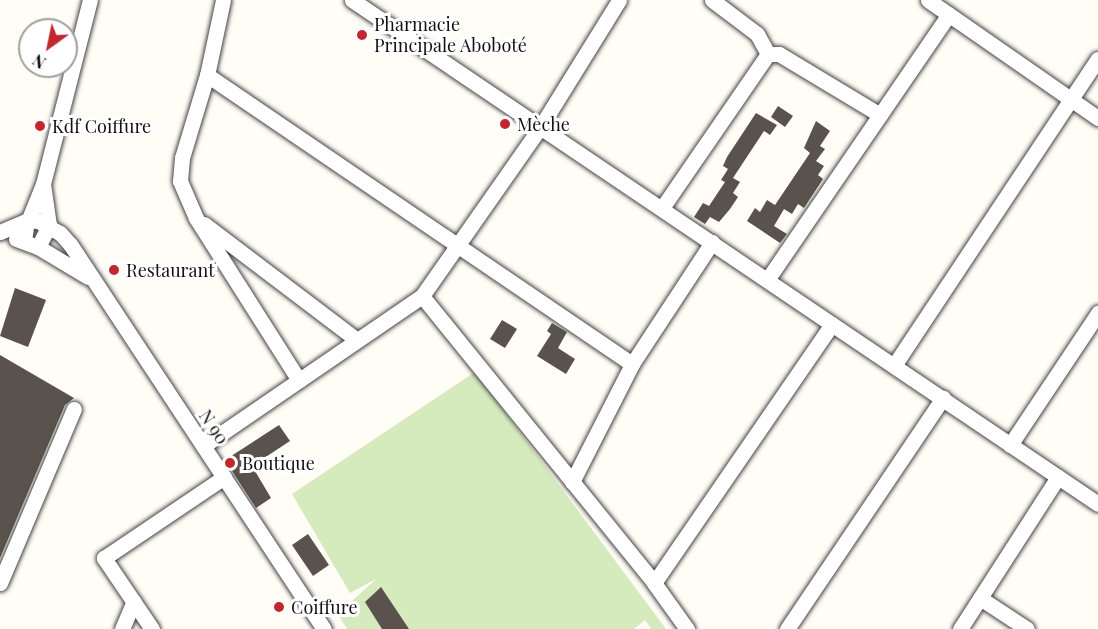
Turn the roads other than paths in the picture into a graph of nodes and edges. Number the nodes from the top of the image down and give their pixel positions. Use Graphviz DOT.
graph roads {
  1 [pos="90,0"];
  2 [pos="223,0"];
  3 [pos="352,0"];
  4 [pos="618,0"];
  5 [pos="712,0"];
  6 [pos="928,0"];
  7 [pos="949,14"];
  8 [pos="768,54"];
  9 [pos="1098,59"];
  10 [pos="207,75"];
  11 [pos="1070,99"];
  12 [pos="880,115"];
  13 [pos="1098,118"];
  14 [pos="541,126"];
  15 [pos="43,184"];
  16 [pos="662,207"];
  17 [pos="196,218"];
  18 [pos="28,219"];
  19 [pos="49,225"];
  20 [pos="0,233"];
  21 [pos="24,241"];
  22 [pos="712,242"];
  23 [pos="460,246"];
  24 [pos="38,247"];
  25 [pos="90,278"];
  26 [pos="767,280"];
  27 [pos="422,297"];
  28 [pos="1098,313"];
  29 [pos="832,324"];
  30 [pos="357,340"];
  31 [pos="632,364"];
  32 [pos="895,364"];
  33 [pos="298,380"];
  34 [pos="943,398"];
  35 [pos="74,410"];
  36 [pos="1010,445"];
  37 [pos="203,446"];
  38 [pos="224,477"];
  39 [pos="1058,477"];
  40 [pos="572,482"];
  41 [pos="1098,504"];
  42 [pos="0,583"];
  43 [pos="654,583"];
  44 [pos="980,598"];
  45 [pos="134,601"];
  46 [pos="122,629"];
  47 [pos="152,629"];
  48 [pos="324,629"];
  49 [pos="687,629"];
  50 [pos="787,629"];
  51 [pos="960,629"];
  52 [pos="1027,629"];
  1 -- 15 [label="street"];
  2 -- 10 [label="street"];
  3 -- 14 [label="street"];
  4 -- 14 [label="street"];
  5 -- 8 [label="street"];
  6 -- 7 [label="street"];
  7 -- 11 [label="street"];
  7 -- 12 [label="street"];
  8 -- 12 [label="street"];
  8 -- 16 [label="street"];
  9 -- 11 [label="street"];
  10 -- 17 [label="street"];
  10 -- 23 [label="street"];
  11 -- 13 [label="street"];
  11 -- 32 [label="street"];
  12 -- 26 [label="street"];
  14 -- 16 [label="street"];
  14 -- 23 [label="street"];
  15 -- 18 [label="street"];
  15 -- 19 [label="street"];
  16 -- 22 [label="street"];
  17 -- 30 [label="street"];
  17 -- 33 [label="street"];
  18 -- 19 [label="street, N 90"];
  18 -- 20 [label="street"];
  18 -- 21 [label="street"];
  19 -- 24 [label="street"];
  19 -- 25 [label="street, N 90"];
  20 -- 21 [label="street, N 90"];
  21 -- 24 [label="street, N 90"];
  22 -- 26 [label="street"];
  22 -- 31 [label="street"];
  23 -- 27 [label="street"];
  23 -- 31 [label="street"];
  24 -- 25 [label="street, N 90"];
  25 -- 37 [label="street, N 90"];
  26 -- 29 [label="street"];
  27 -- 30 [label="street"];
  27 -- 40 [label="street"];
  28 -- 36 [label="street"];
  29 -- 32 [label="street"];
  29 -- 43 [label="street"];
  30 -- 33 [label="street"];
  31 -- 40 [label="street"];
  32 -- 34 [label="street"];
  33 -- 37 [label="street"];
  34 -- 36 [label="street"];
  34 -- 50 [label="street"];
  35 -- 42 [label="street"];
  36 -- 39 [label="street"];
  37 -- 38 [label="street, N 90"];
  38 -- 45 [label="street"];
  38 -- 48 [label="street, N 90"];
  39 -- 41 [label="street"];
  39 -- 44 [label="street"];
  40 -- 43 [label="street"];
  43 -- 49 [label="street"];
  44 -- 51 [label="street"];
  44 -- 52 [label="street"];
  45 -- 46 [label="street"];
  45 -- 47 [label="street"];
}
